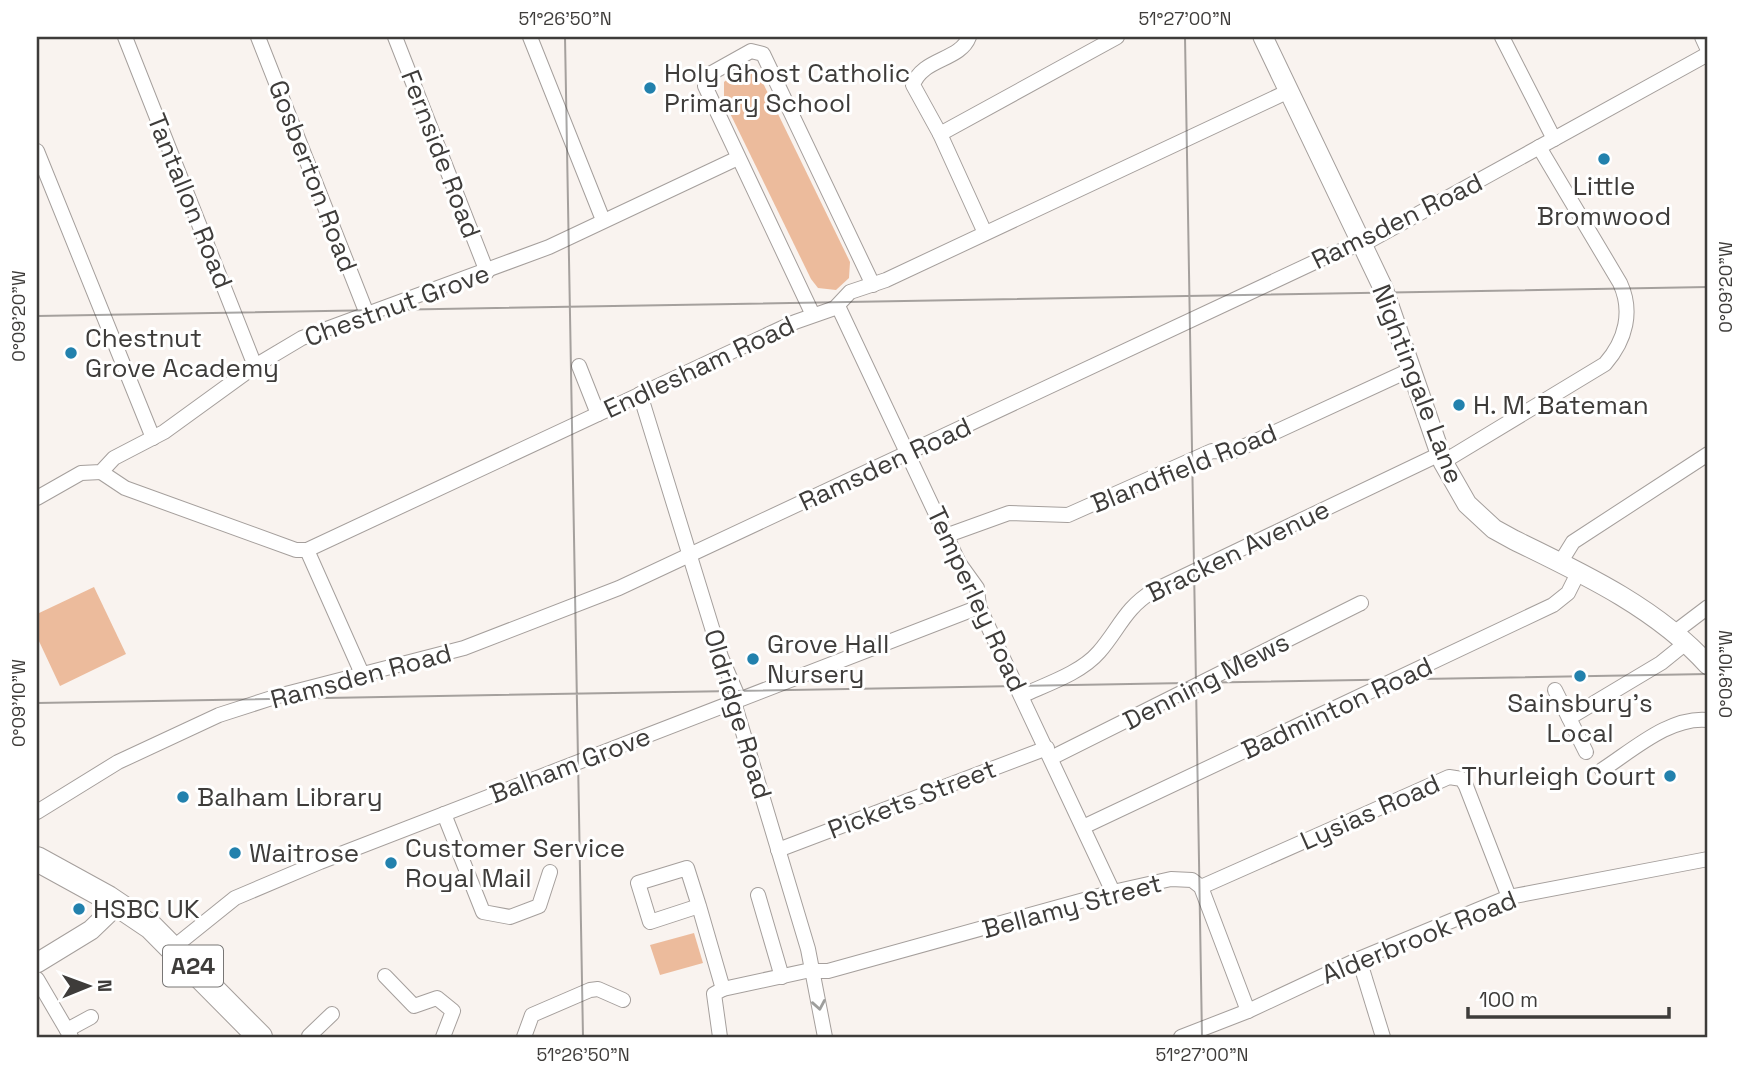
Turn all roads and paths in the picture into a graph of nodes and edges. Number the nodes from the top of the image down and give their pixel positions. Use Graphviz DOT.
graph roads {
  1 [pos="125,37"];
  2 [pos="258,37"];
  3 [pos="395,37"];
  4 [pos="530,37"];
  5 [pos="969,37"];
  6 [pos="1117,37"];
  7 [pos="1263,37"];
  8 [pos="1502,37"];
  9 [pos="1702,37"];
  10 [pos="1708,52"];
  11 [pos="1289,91"];
  12 [pos="940,134"];
  13 [pos="1554,139"];
  14 [pos="1539,147"];
  15 [pos="37,151"];
  16 [pos="738,158"];
  17 [pos="603,220"];
  18 [pos="985,233"];
  19 [pos="1360,243"];
  20 [pos="487,272"];
  21 [pos="873,285"];
  22 [pos="838,306"];
  23 [pos="367,314"];
  24 [pos="813,315"];
  25 [pos="256,366"];
  26 [pos="579,366"];
  27 [pos="1412,369"];
  28 [pos="640,394"];
  29 [pos="598,414"];
  30 [pos="153,438"];
  31 [pos="909,453"];
  32 [pos="1708,454"];
  33 [pos="1441,458"];
  34 [pos="101,472"];
  35 [pos="37,498"];
  36 [pos="948,535"];
  37 [pos="307,550"];
  38 [pos="690,556"];
  39 [pos="1560,563"];
  40 [pos="1578,573"];
  41 [pos="1361,603"];
  42 [pos="979,607"];
  43 [pos="1708,607"];
  44 [pos="1681,637"];
  45 [pos="1708,665"];
  46 [pos="363,676"];
  47 [pos="1555,690"];
  48 [pos="1023,695"];
  49 [pos="736,700"];
  50 [pos="1569,718"];
  51 [pos="1708,720"];
  52 [pos="1586,752"];
  53 [pos="1049,753"];
  54 [pos="1602,770"];
  55 [pos="37,812"];
  56 [pos="444,814"];
  57 [pos="1083,827"];
  58 [pos="778,850"];
  59 [pos="37,859"];
  60 [pos="1708,859"];
  61 [pos="550,872"];
  62 [pos="1201,887"];
  63 [pos="1113,892"];
  64 [pos="758,895"];
  65 [pos="1509,897"];
  66 [pos="118,904"];
  67 [pos="699,906"];
  68 [pos="174,947"];
  69 [pos="1359,958"];
  70 [pos="37,963"];
  71 [pos="813,972"];
  72 [pos="385,976"];
  73 [pos="782,976"];
  74 [pos="37,979"];
  75 [pos="723,989"];
  76 [pos="623,999"];
  77 [pos="1248,1011"];
  78 [pos="332,1014"];
  79 [pos="91,1017"];
  80 [pos="69,1034"];
  81 [pos="309,1036"];
  82 [pos="260,1037"];
  83 [pos="443,1037"];
  84 [pos="524,1037"];
  85 [pos="720,1037"];
  86 [pos="825,1037"];
  87 [pos="1181,1037"];
  88 [pos="1383,1037"];
  1 -- 25 [label="street, Tantallon Road"];
  2 -- 23 [label="street, Gosberton Road"];
  3 -- 20 [label="street, Fernside Road"];
  4 -- 17 [label="street"];
  5 -- 12 [label="street"];
  6 -- 12 [label="street"];
  7 -- 11 [label="main road, Nightingale Lane"];
  8 -- 13 [label="street"];
  9 -- 10 [label="street"];
  10 -- 13 [label="street, Ramsden Road"];
  11 -- 18 [label="street, Endlesham Road"];
  11 -- 19 [label="main road, Nightingale Lane"];
  12 -- 18 [label="street"];
  13 -- 14 [label="street, Ramsden Road"];
  14 -- 19 [label="street, Ramsden Road"];
  14 -- 33 [label="street, Bracken Avenue"];
  15 -- 30 [label="street"];
  16 -- 17 [label="street, Chestnut Grove"];
  16 -- 21 [label="street"];
  16 -- 24 [label="street"];
  17 -- 20 [label="street, Chestnut Grove"];
  18 -- 21 [label="street, Endlesham Road"];
  19 -- 27 [label="main road, Nightingale Lane"];
  19 -- 31 [label="street, Ramsden Road"];
  20 -- 23 [label="street, Chestnut Grove"];
  21 -- 22 [label="street, Endlesham Road"];
  22 -- 24 [label="street, Endlesham Road"];
  22 -- 31 [label="street, Temperley Road"];
  23 -- 25 [label="street, Chestnut Grove"];
  24 -- 28 [label="street, Endlesham Road"];
  25 -- 30 [label="street, Chestnut Grove"];
  26 -- 29 [label="street"];
  27 -- 33 [label="main road, Nightingale Lane"];
  27 -- 36 [label="street, Blandfield Road"];
  28 -- 29 [label="street, Endlesham Road"];
  28 -- 38 [label="street, Oldridge Road"];
  29 -- 37 [label="street, Endlesham Road"];
  30 -- 34 [label="street, Chestnut Grove"];
  31 -- 36 [label="street, Temperley Road"];
  31 -- 38 [label="street, Ramsden Road"];
  32 -- 39 [label="street"];
  33 -- 39 [label="main road, Nightingale Lane"];
  33 -- 48 [label="street, Bracken Avenue"];
  34 -- 35 [label="street, Chestnut Grove"];
  34 -- 37 [label="street"];
  36 -- 42 [label="street, Temperley Road"];
  37 -- 46 [label="street"];
  38 -- 46 [label="street, Ramsden Road"];
  38 -- 49 [label="street, Oldridge Road"];
  39 -- 40 [label="main road, Nightingale Lane"];
  40 -- 44 [label="main road, Nightingale Lane"];
  40 -- 57 [label="street, Badminton Road"];
  41 -- 53 [label="street, Denning Mews"];
  42 -- 48 [label="street, Temperley Road"];
  42 -- 49 [label="street, Balham Grove"];
  43 -- 44 [label="street"];
  44 -- 45 [label="main road, Nightingale Lane"];
  44 -- 50 [label="street"];
  46 -- 55 [label="street, Ramsden Road"];
  47 -- 50 [label="street"];
  48 -- 53 [label="street, Temperley Road"];
  49 -- 56 [label="street, Balham Grove"];
  49 -- 58 [label="street, Oldridge Road"];
  50 -- 52 [label="street"];
  51 -- 54 [label="street"];
  53 -- 57 [label="street, Temperley Road"];
  53 -- 58 [label="street, Pickets Street"];
  56 -- 61 [label="street"];
  56 -- 68 [label="street, Balham Grove"];
  57 -- 63 [label="street, Temperley Road"];
  58 -- 71 [label="street, Oldridge Road"];
  59 -- 66 [label="highway, A24"];
  60 -- 65 [label="street, Alderbrook Road"];
  62 -- 63 [label="street, Bellamy Street"];
  62 -- 65 [label="street, Lysias Road"];
  62 -- 77 [label="street, Bellamy Street"];
  63 -- 71 [label="street, Bellamy Street"];
  64 -- 73 [label="street"];
  65 -- 69 [label="street, Alderbrook Road"];
  66 -- 68 [label="highway, A24"];
  66 -- 70 [label="main road"];
  67 -- 67 [label="street"];
  67 -- 75 [label="street"];
  68 -- 82 [label="highway, A24"];
  69 -- 77 [label="street, Alderbrook Road"];
  69 -- 88 [label="street"];
  71 -- 73 [label="street, Bellamy Street"];
  71 -- 86 [label="street, Oldridge Road, one-way"];
  72 -- 83 [label="street"];
  73 -- 75 [label="street, Bellamy Street"];
  74 -- 80 [label="street"];
  75 -- 85 [label="street"];
  76 -- 84 [label="street"];
  77 -- 87 [label="street, Alderbrook Road"];
  78 -- 81 [label="street"];
  79 -- 80 [label="street"];
}
